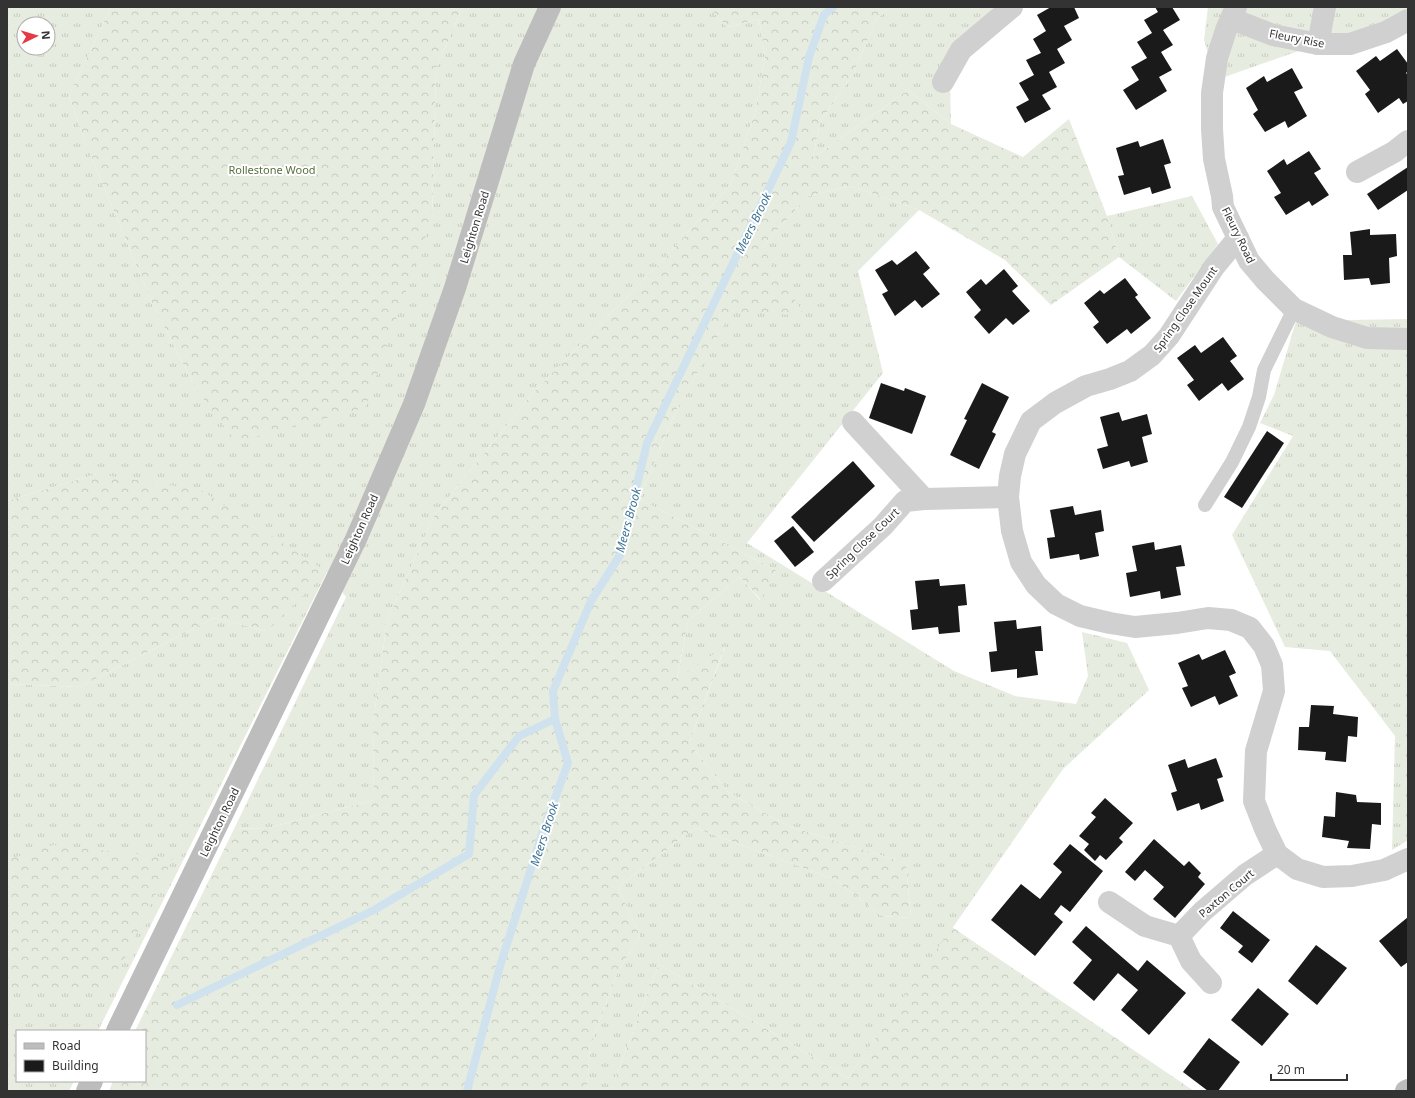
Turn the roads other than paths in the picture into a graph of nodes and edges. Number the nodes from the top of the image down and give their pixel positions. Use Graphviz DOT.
graph roads {
  1 [pos="550,7"];
  2 [pos="1012,7"];
  3 [pos="1324,7"];
  4 [pos="1234,13"];
  5 [pos="1408,20"];
  6 [pos="1318,44"];
  7 [pos="943,82"];
  8 [pos="1408,141"];
  9 [pos="1357,172"];
  10 [pos="1238,238"];
  11 [pos="1294,309"];
  12 [pos="1408,339"];
  13 [pos="853,422"];
  14 [pos="1008,497"];
  15 [pos="924,499"];
  16 [pos="1205,505"];
  17 [pos="823,581"];
  18 [pos="1278,854"];
  19 [pos="1408,859"];
  20 [pos="1109,902"];
  21 [pos="1179,936"];
  22 [pos="1212,983"];
  23 [pos="117,1030"];
  24 [pos="92,1082"];
  25 [pos="87,1091"];
  1 -- 23 [label="street, Leighton Road"];
  2 -- 7 [label="street"];
  3 -- 6 [label="street"];
  4 -- 6 [label="street, Fleury Rise"];
  4 -- 10 [label="street, Fleury Road"];
  5 -- 6 [label="street, Fleury Rise"];
  8 -- 9 [label="street"];
  10 -- 11 [label="street, Fleury Road"];
  10 -- 14 [label="street, Spring Close Mount"];
  11 -- 12 [label="street, Fleury Road"];
  11 -- 16 [label="lane"];
  13 -- 15 [label="street"];
  14 -- 15 [label="street, Spring Close Court"];
  14 -- 18 [label="street, Spring Close Mount"];
  15 -- 17 [label="street, Spring Close Court"];
  18 -- 19 [label="street, Spring Close Mount"];
  18 -- 21 [label="street, Paxton Court"];
  20 -- 21 [label="street"];
  21 -- 22 [label="street"];
  24 -- 25 [label="street"];
}
